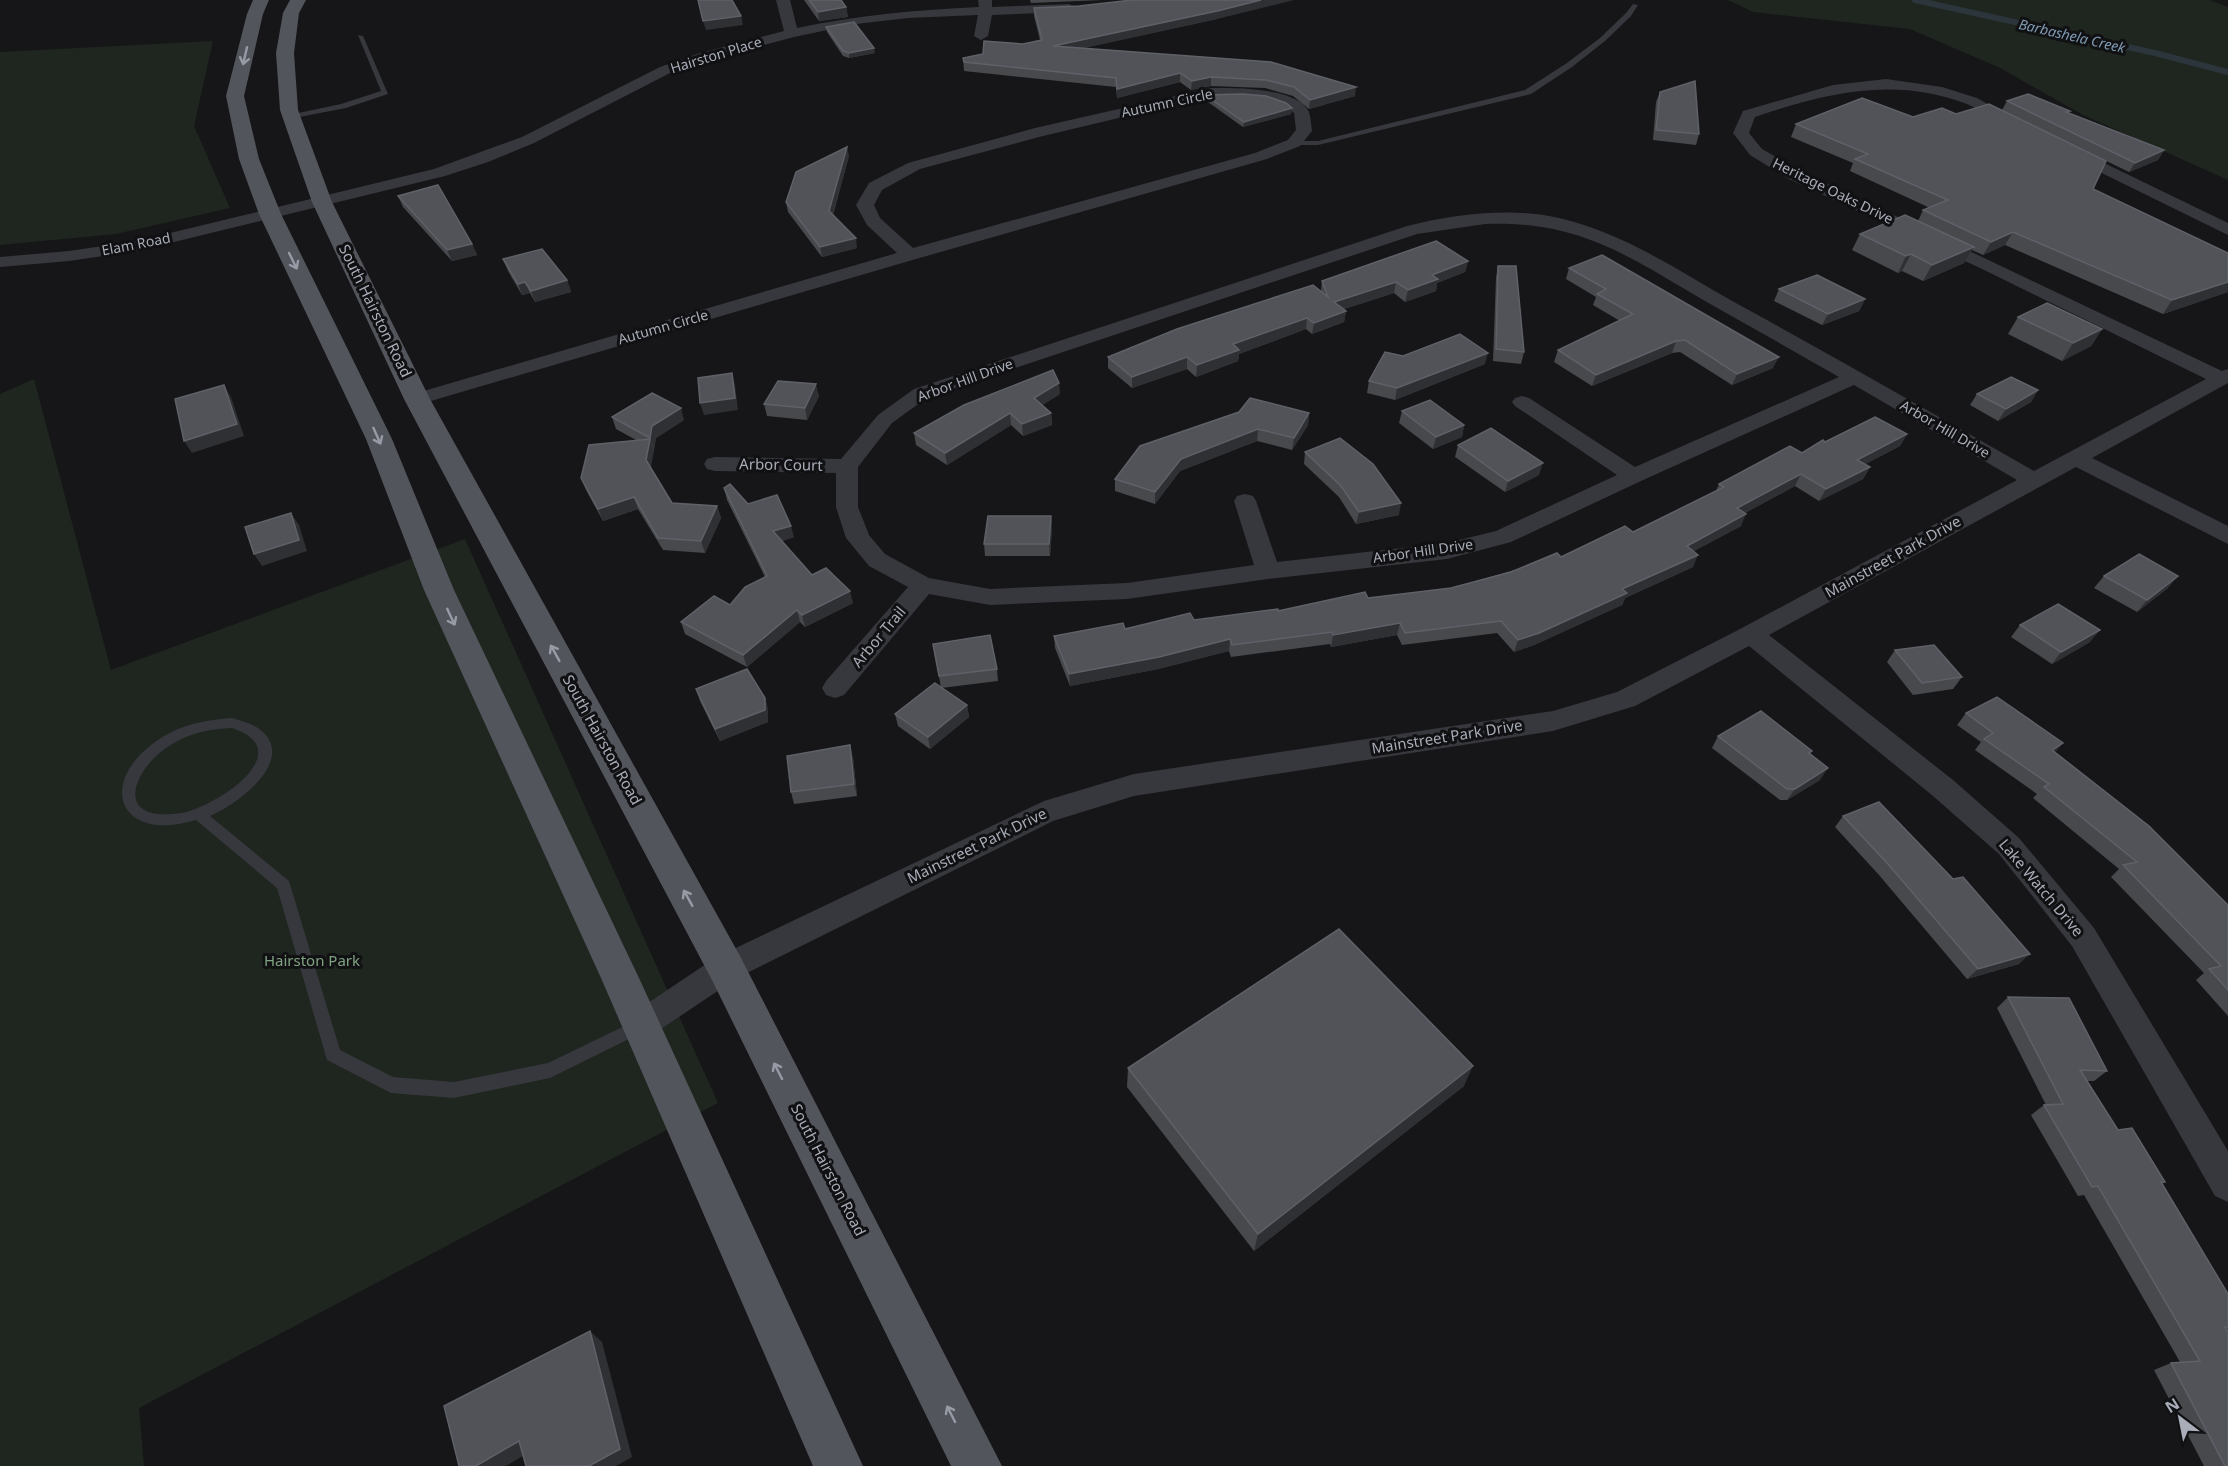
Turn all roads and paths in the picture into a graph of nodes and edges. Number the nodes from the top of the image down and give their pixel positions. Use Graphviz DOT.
graph roads {
  1 [pos="261,0"];
  2 [pos="298,0"];
  3 [pos="783,0"];
  4 [pos="986,5"];
  5 [pos="1635,5"];
  6 [pos="1079,8"];
  7 [pos="792,33"];
  8 [pos="360,36"];
  9 [pos="981,36"];
  10 [pos="292,117"];
  11 [pos="2024,128"];
  12 [pos="1294,143"];
  13 [pos="2054,144"];
  14 [pos="322,202"];
  15 [pos="270,214"];
  16 [pos="2228,231"];
  17 [pos="910,255"];
  18 [pos="0,262"];
  19 [pos="1856,377"];
  20 [pos="2224,377"];
  21 [pos="417,399"];
  22 [pos="1522,402"];
  23 [pos="2075,458"];
  24 [pos="715,464"];
  25 [pos="847,466"];
  26 [pos="1633,476"];
  27 [pos="2033,480"];
  28 [pos="1245,501"];
  29 [pos="2228,536"];
  30 [pos="1268,571"];
  31 [pos="922,585"];
  32 [pos="1751,634"];
  33 [pos="836,688"];
  34 [pos="198,814"];
  35 [pos="726,968"];
  36 [pos="641,1025"];
  37 [pos="2228,1184"];
  38 [pos="838,1466"];
  39 [pos="977,1466"];
  1 -- 15 [label="main road, one-way"];
  2 -- 10 [label="main road, South Hairston Road"];
  3 -- 7 [label="street"];
  4 -- 6 [label="street, Hairston Place"];
  4 -- 7 [label="street, Hairston Place"];
  4 -- 9 [label="street"];
  5 -- 12 [label="lane"];
  7 -- 14 [label="street, Hairston Place"];
  8 -- 10 [label="lane"];
  10 -- 14 [label="main road, South Hairston Road"];
  11 -- 20 [label="street, Heritage Oaks Drive"];
  12 -- 17 [label="street, Autumn Circle"];
  12 -- 17 [label="street, Autumn Circle"];
  13 -- 16 [label="street"];
  14 -- 15 [label="street, Hairston Place"];
  14 -- 21 [label="main road, South Hairston Road"];
  15 -- 18 [label="street, Elam Road"];
  15 -- 36 [label="main road, one-way"];
  17 -- 21 [label="street, Autumn Circle"];
  19 -- 25 [label="street, Arbor Hill Drive"];
  19 -- 26 [label="street, Arbor Hill Drive"];
  19 -- 27 [label="street, Arbor Hill Drive"];
  20 -- 23 [label="street, Mainstreet Park Drive"];
  35 -- 21 [label="main road, South Hairston Road, one-way"];
  22 -- 26 [label="street"];
  23 -- 27 [label="street, Mainstreet Park Drive"];
  23 -- 29 [label="street"];
  24 -- 25 [label="street, Arbor Court"];
  25 -- 31 [label="street, Arbor Hill Drive"];
  26 -- 30 [label="street, Arbor Hill Drive"];
  27 -- 32 [label="street, Mainstreet Park Drive"];
  28 -- 30 [label="street"];
  30 -- 31 [label="street, Arbor Hill Drive"];
  31 -- 33 [label="street, Arbor Trail"];
  32 -- 35 [label="street, Mainstreet Park Drive"];
  32 -- 37 [label="street, Lake Watch Drive"];
  34 -- 34 [label="lane"];
  34 -- 36 [label="lane"];
  35 -- 36 [label="street, Mainstreet Park Drive"];
  39 -- 35 [label="main road, South Hairston Road, one-way"];
  36 -- 38 [label="main road"];
}
